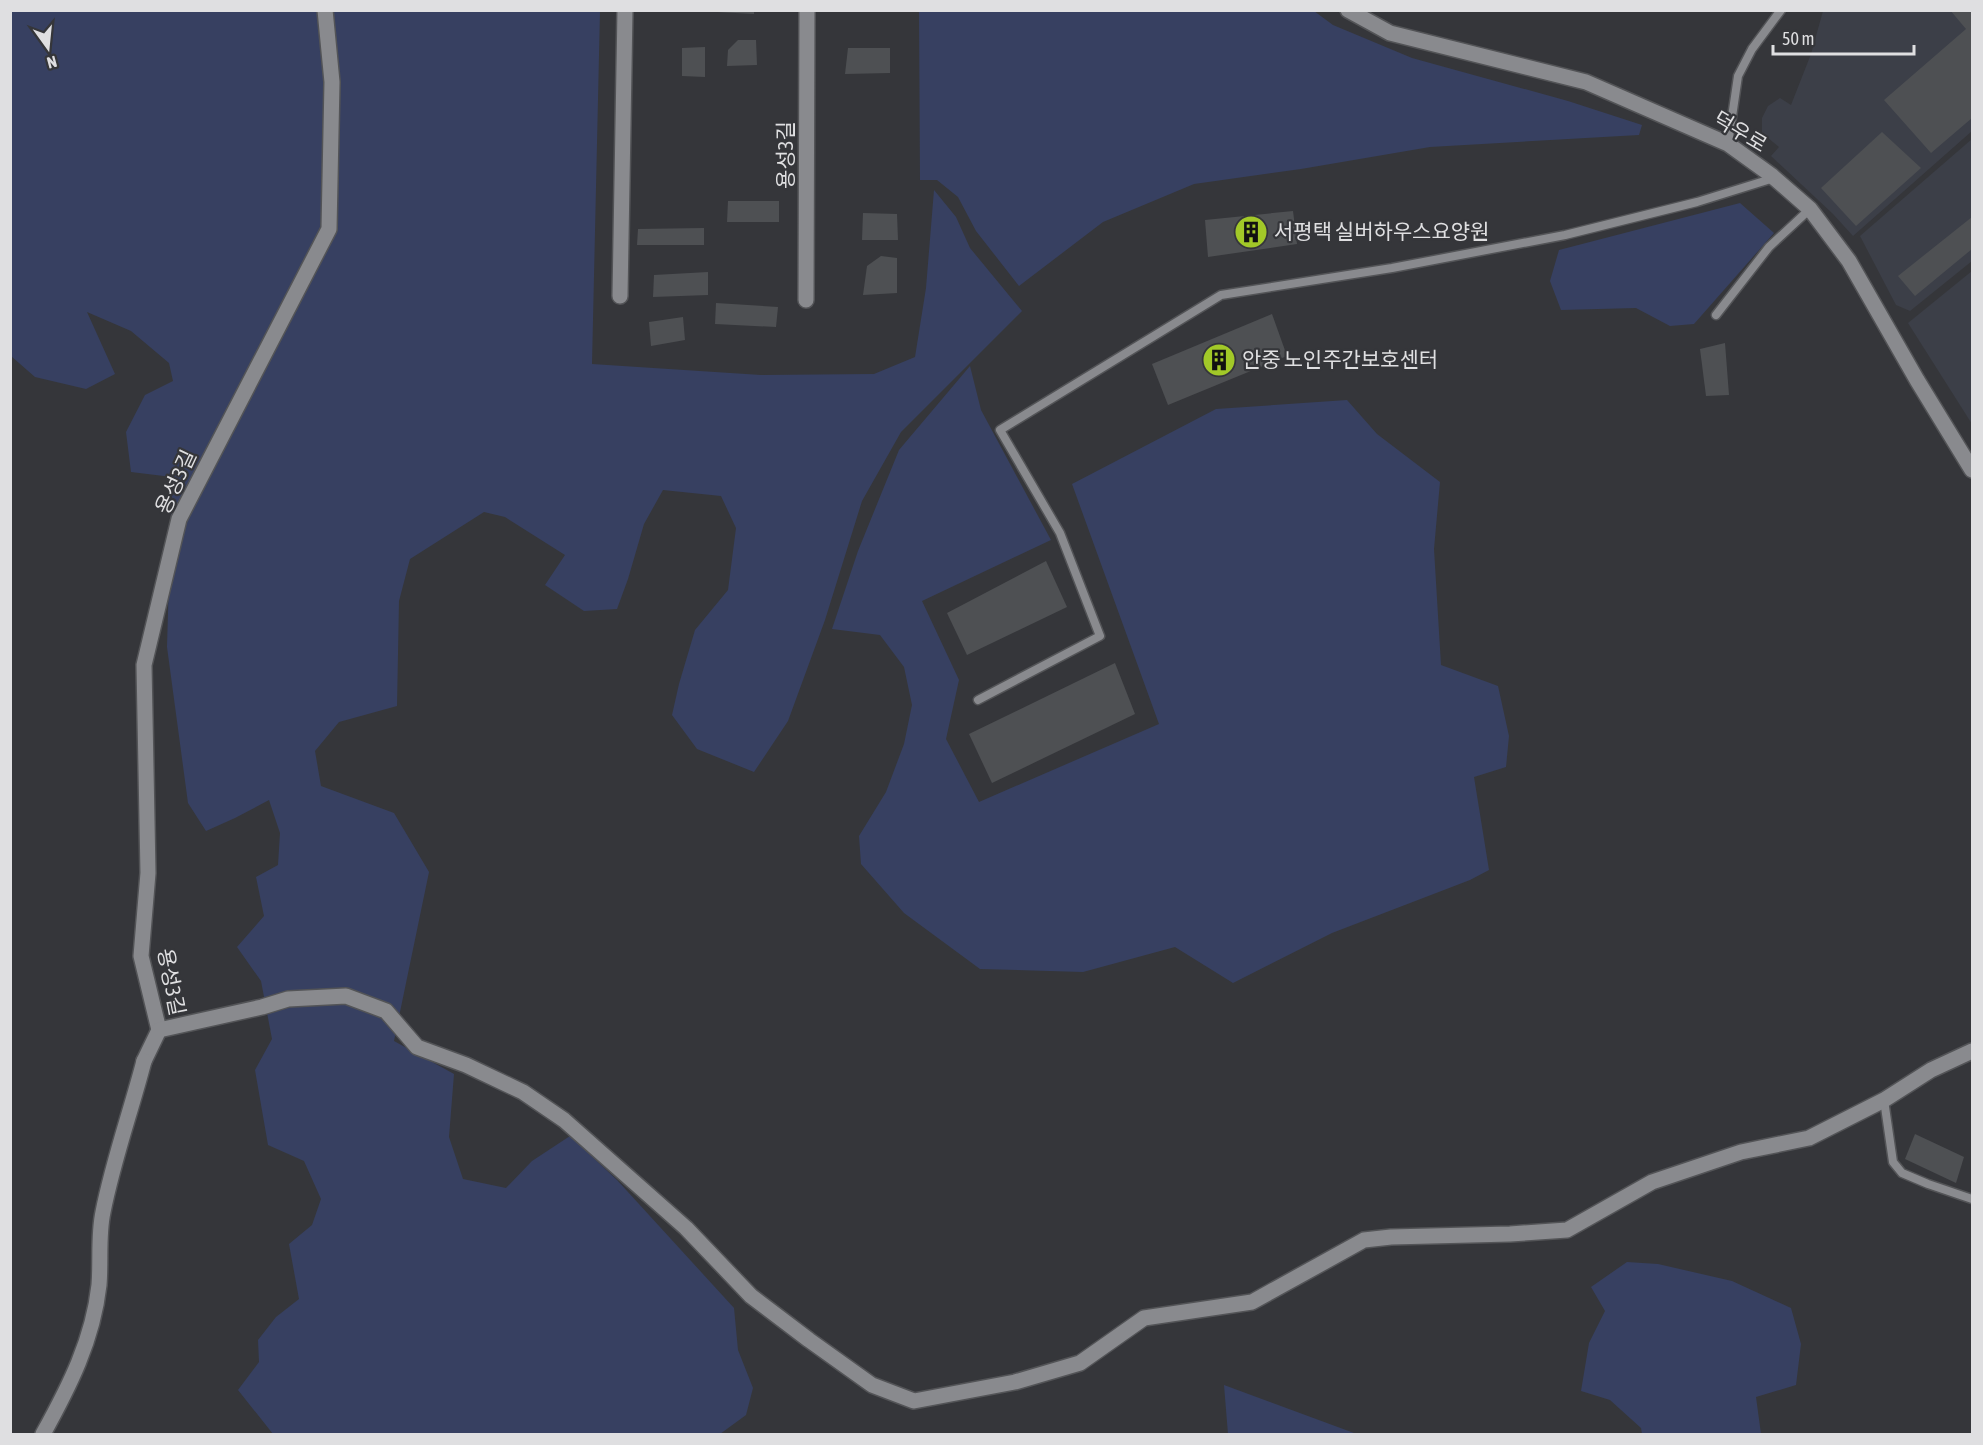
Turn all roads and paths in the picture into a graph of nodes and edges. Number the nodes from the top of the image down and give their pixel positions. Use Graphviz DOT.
graph roads {
  1 [pos="325,10"];
  2 [pos="625,10"];
  3 [pos="807,10"];
  4 [pos="1348,10"];
  5 [pos="1780,10"];
  6 [pos="1728,144"];
  7 [pos="1774,178"];
  8 [pos="1810,209"];
  9 [pos="620,296"];
  10 [pos="806,300"];
  11 [pos="1716,315"];
  12 [pos="1972,470"];
  13 [pos="978,700"];
  14 [pos="159,1030"];
  15 [pos="1972,1051"];
  16 [pos="1884,1100"];
  17 [pos="1972,1200"];
  18 [pos="43,1434"];
  1 -- 14 [label="street, 용성3길"];
  2 -- 9 [label="street"];
  3 -- 10 [label="street, 용성3길"];
  4 -- 6 [label="street, 덕우로"];
  5 -- 6 [label="lane"];
  6 -- 7 [label="street, 덕우로"];
  7 -- 8 [label="street, 덕우로"];
  7 -- 13 [label="lane"];
  8 -- 11 [label="lane"];
  8 -- 12 [label="street, 덕우로"];
  14 -- 16 [label="street"];
  14 -- 18 [label="street"];
  15 -- 16 [label="street"];
  16 -- 17 [label="lane"];
}
